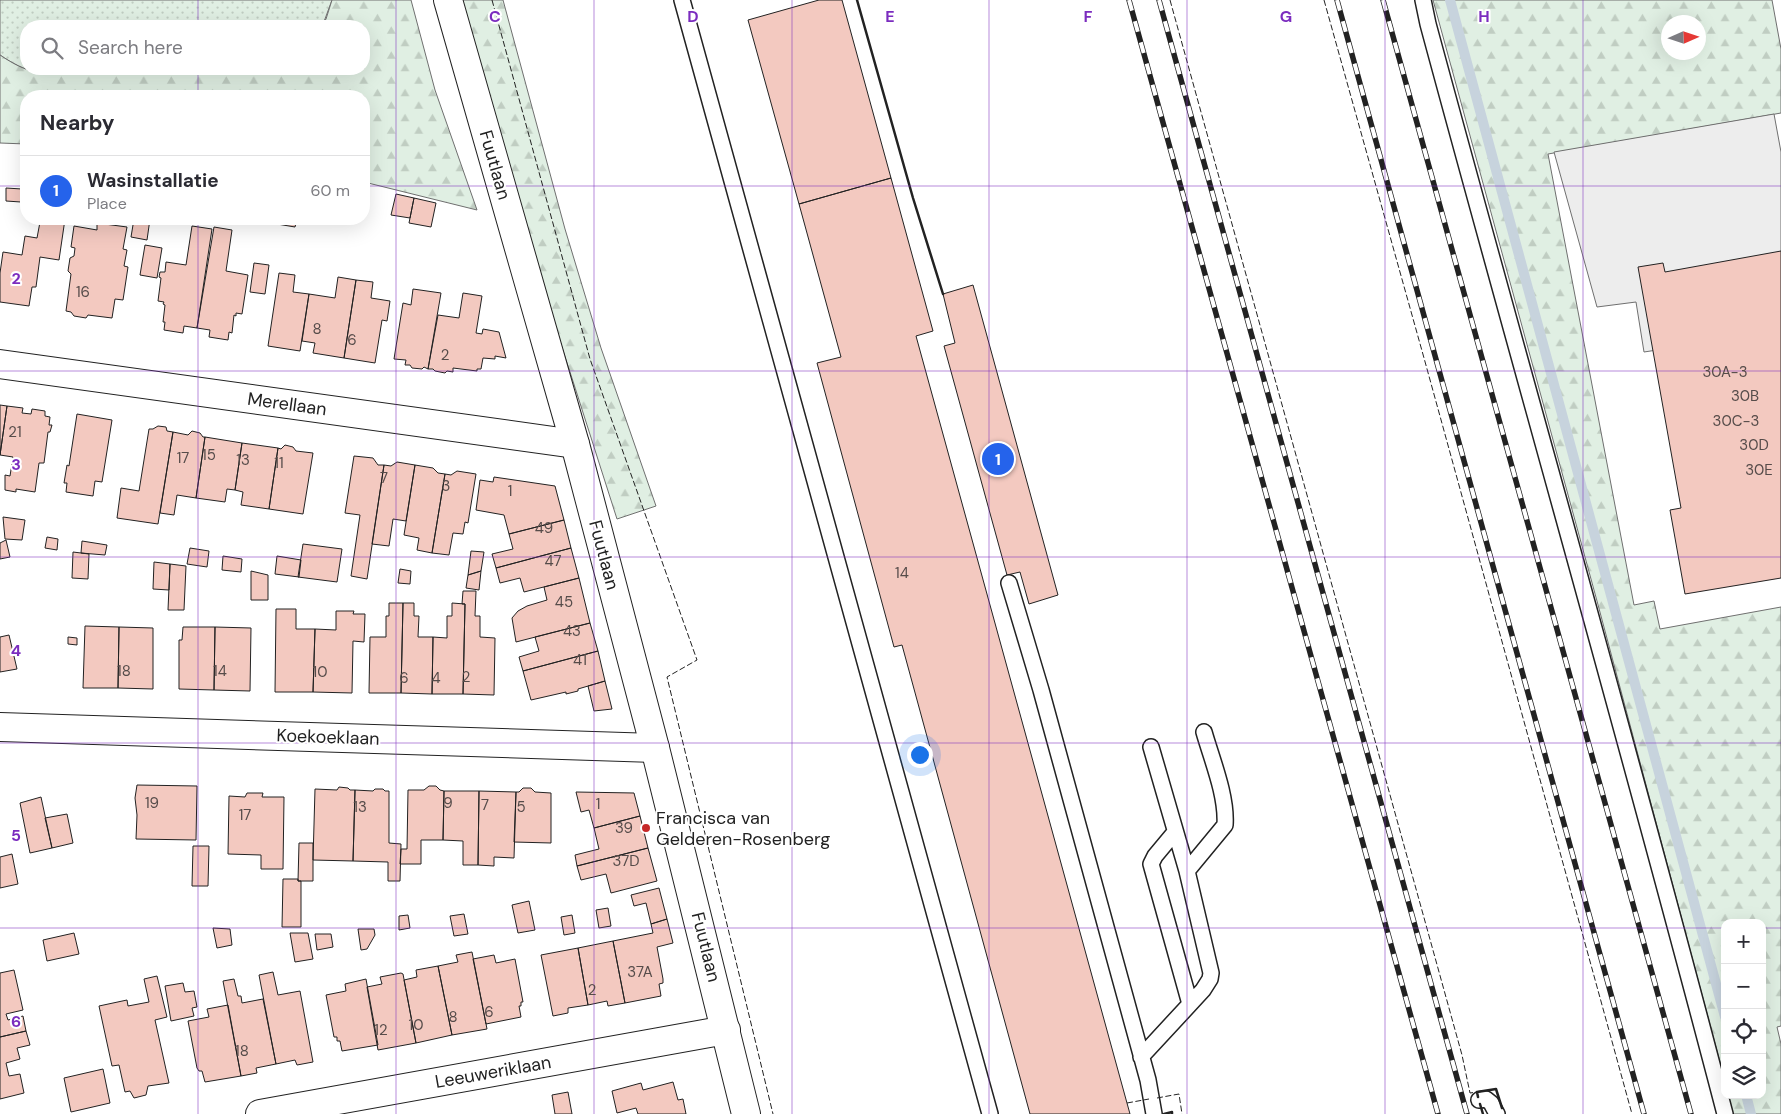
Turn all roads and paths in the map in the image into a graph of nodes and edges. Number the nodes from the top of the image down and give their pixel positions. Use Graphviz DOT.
graph roads {
  1 [pos="448,0"];
  2 [pos="682,0"];
  3 [pos="1423,0"];
  4 [pos="0,364"];
  5 [pos="575,444"];
  6 [pos="1009,583"];
  7 [pos="0,727"];
  8 [pos="1204,732"];
  9 [pos="1151,747"];
  10 [pos="655,748"];
  11 [pos="1175,832"];
  12 [pos="1187,871"];
  13 [pos="1190,1004"];
  14 [pos="726,1030"];
  15 [pos="1141,1057"];
  16 [pos="1479,1100"];
  17 [pos="260,1114"];
  18 [pos="746,1114"];
  19 [pos="990,1114"];
  20 [pos="1154,1114"];
  21 [pos="1497,1114"];
  22 [pos="1725,1114"];
  1 -- 5 [label="street, Fuutlaan"];
  2 -- 19 [label="lane"];
  3 -- 22 [label="lane"];
  4 -- 5 [label="street, Merellaan"];
  5 -- 10 [label="street, Fuutlaan"];
  6 -- 15 [label="lane"];
  7 -- 10 [label="street, Koekoeklaan"];
  8 -- 12 [label="lane"];
  9 -- 11 [label="lane"];
  10 -- 14 [label="street, Fuutlaan"];
  11 -- 12 [label="lane"];
  11 -- 13 [label="lane"];
  12 -- 13 [label="lane"];
  13 -- 15 [label="lane"];
  14 -- 17 [label="street, Leeuweriklaan"];
  14 -- 18 [label="street, Fuutlaan"];
  15 -- 20 [label="lane"];
  16 -- 21 [label="lane"];
}
